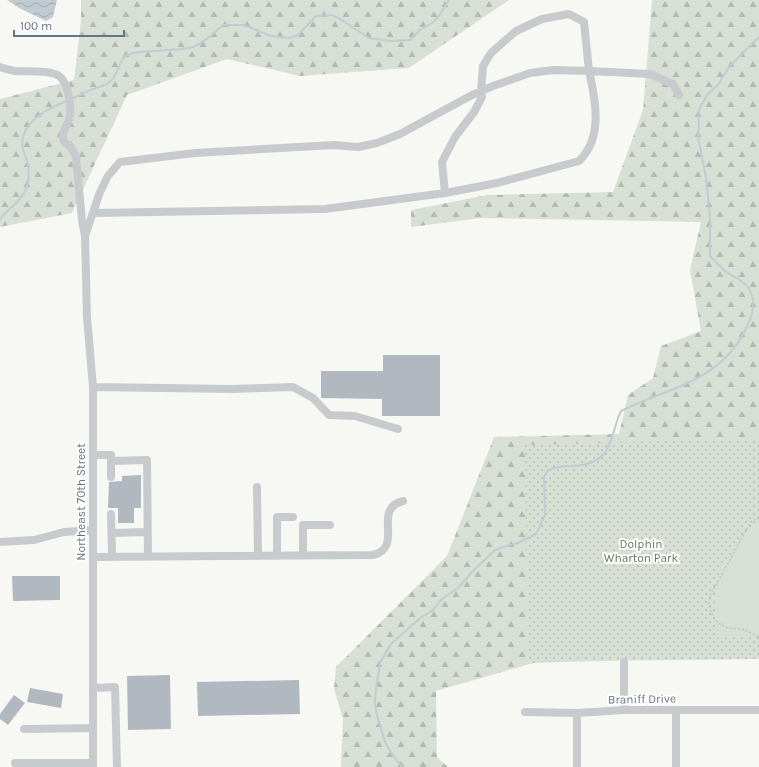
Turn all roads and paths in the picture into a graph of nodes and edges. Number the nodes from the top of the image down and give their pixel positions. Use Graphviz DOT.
graph roads {
  1 [pos="0,67"];
  2 [pos="589,71"];
  3 [pos="481,92"];
  4 [pos="679,95"];
  5 [pos="445,193"];
  6 [pos="94,213"];
  7 [pos="85,236"];
  8 [pos="93,387"];
  9 [pos="398,429"];
  10 [pos="93,455"];
  11 [pos="111,461"];
  12 [pos="111,477"];
  13 [pos="256,487"];
  14 [pos="403,501"];
  15 [pos="111,514"];
  16 [pos="293,517"];
  17 [pos="759,517"];
  18 [pos="330,525"];
  19 [pos="93,530"];
  20 [pos="147,532"];
  21 [pos="112,533"];
  22 [pos="0,542"];
  23 [pos="112,556"];
  24 [pos="148,556"];
  25 [pos="258,556"];
  26 [pos="277,556"];
  27 [pos="303,556"];
  28 [pos="93,557"];
  29 [pos="759,637"];
  30 [pos="624,662"];
  31 [pos="93,688"];
  32 [pos="624,710"];
  33 [pos="759,710"];
  34 [pos="676,711"];
  35 [pos="526,712"];
  36 [pos="577,714"];
  37 [pos="24,728"];
  38 [pos="93,728"];
  39 [pos="15,763"];
  40 [pos="93,765"];
  41 [pos="116,767"];
  42 [pos="577,767"];
  43 [pos="676,767"];
  1 -- 7 [label="street"];
  2 -- 3 [label="street"];
  2 -- 3 [label="street"];
  2 -- 4 [label="street"];
  2 -- 5 [label="street"];
  3 -- 5 [label="street"];
  3 -- 6 [label="street"];
  5 -- 6 [label="street"];
  6 -- 7 [label="street"];
  7 -- 8 [label="street, Northeast 70th Street"];
  8 -- 9 [label="street"];
  8 -- 10 [label="street, Northeast 70th Street"];
  10 -- 11 [label="street"];
  10 -- 19 [label="street, Northeast 70th Street"];
  11 -- 12 [label="street"];
  11 -- 20 [label="street"];
  13 -- 25 [label="street"];
  14 -- 27 [label="street"];
  15 -- 21 [label="street"];
  16 -- 26 [label="street"];
  17 -- 29 [label="path"];
  18 -- 27 [label="street"];
  19 -- 22 [label="street"];
  19 -- 28 [label="street, Northeast 70th Street"];
  20 -- 21 [label="street"];
  20 -- 24 [label="street"];
  21 -- 23 [label="street"];
  23 -- 24 [label="street"];
  23 -- 28 [label="street"];
  24 -- 25 [label="street"];
  25 -- 26 [label="street"];
  26 -- 27 [label="street"];
  28 -- 31 [label="street, Northeast 70th Street"];
  30 -- 32 [label="street"];
  31 -- 38 [label="street, Northeast 70th Street"];
  31 -- 41 [label="street"];
  32 -- 34 [label="street, Braniff Drive"];
  32 -- 36 [label="street, Braniff Drive"];
  33 -- 34 [label="street, Braniff Drive"];
  34 -- 43 [label="street"];
  35 -- 36 [label="street, Braniff Drive"];
  36 -- 42 [label="street"];
  37 -- 38 [label="street"];
  38 -- 40 [label="street, Northeast 70th Street"];
  39 -- 40 [label="street"];
}
